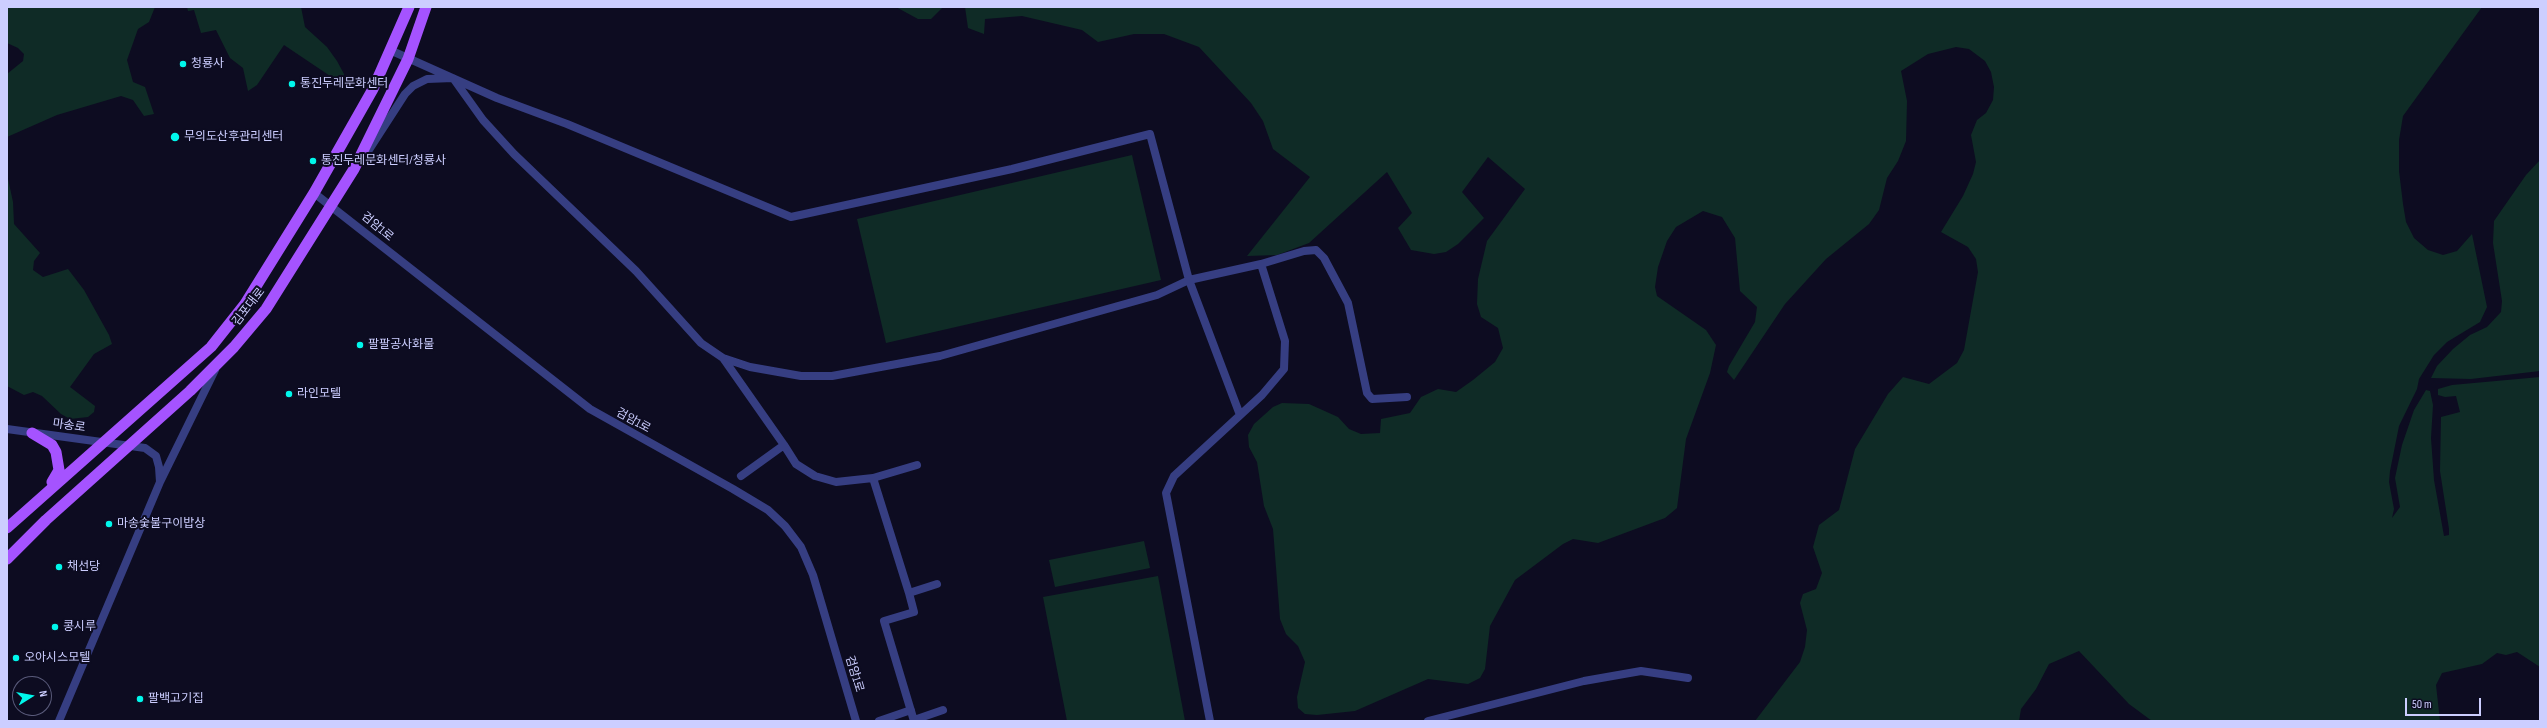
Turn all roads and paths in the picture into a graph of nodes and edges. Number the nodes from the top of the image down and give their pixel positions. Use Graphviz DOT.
graph roads {
  1 [pos="409,7"];
  2 [pos="426,7"];
  3 [pos="392,51"];
  4 [pos="408,59"];
  5 [pos="453,78"];
  6 [pos="354,169"];
  7 [pos="314,193"];
  8 [pos="330,206"];
  9 [pos="1261,264"];
  10 [pos="1189,280"];
  11 [pos="723,358"];
  12 [pos="221,360"];
  13 [pos="1407,397"];
  14 [pos="1240,415"];
  15 [pos="7,429"];
  16 [pos="32,433"];
  17 [pos="103,443"];
  18 [pos="128,445"];
  19 [pos="784,445"];
  20 [pos="917,465"];
  21 [pos="741,476"];
  22 [pos="873,478"];
  23 [pos="160,482"];
  24 [pos="48,490"];
  25 [pos="7,528"];
  26 [pos="7,559"];
  27 [pos="937,584"];
  28 [pos="908,593"];
  29 [pos="1688,678"];
  30 [pos="911,710"];
  31 [pos="943,710"];
  32 [pos="914,720"];
  33 [pos="60,721"];
  34 [pos="856,721"];
  35 [pos="880,721"];
  36 [pos="1210,721"];
  37 [pos="1428,721"];
  1 -- 3 [label="main road, 김포대로"];
  2 -- 4 [label="main road, 김포대로"];
  3 -- 4 [label="street"];
  3 -- 7 [label="main road, 김포대로"];
  4 -- 5 [label="street"];
  4 -- 6 [label="main road, 김포대로"];
  5 -- 6 [label="street"];
  5 -- 10 [label="street"];
  5 -- 11 [label="street"];
  6 -- 8 [label="main road, 김포대로"];
  7 -- 8 [label="street, 검암1로"];
  7 -- 17 [label="main road, 김포대로"];
  8 -- 12 [label="main road, 김포대로"];
  8 -- 34 [label="street, 검암1로"];
  9 -- 10 [label="street"];
  9 -- 13 [label="street"];
  9 -- 14 [label="street"];
  10 -- 11 [label="street"];
  10 -- 14 [label="street"];
  11 -- 19 [label="street"];
  12 -- 18 [label="main road, 김포대로"];
  12 -- 23 [label="street"];
  14 -- 36 [label="street"];
  15 -- 16 [label="street, 마송로"];
  16 -- 17 [label="street, 마송로"];
  16 -- 24 [label="main road"];
  17 -- 18 [label="street, 마송로"];
  17 -- 24 [label="main road, 김포대로"];
  18 -- 23 [label="street, 마송로"];
  18 -- 26 [label="main road, 김포대로"];
  19 -- 21 [label="street"];
  19 -- 22 [label="street"];
  20 -- 22 [label="street"];
  22 -- 28 [label="street"];
  23 -- 33 [label="street"];
  24 -- 25 [label="main road, 김포대로"];
  27 -- 28 [label="street"];
  28 -- 30 [label="street"];
  29 -- 37 [label="street"];
  30 -- 32 [label="street"];
  30 -- 35 [label="street"];
  31 -- 32 [label="street"];
}
